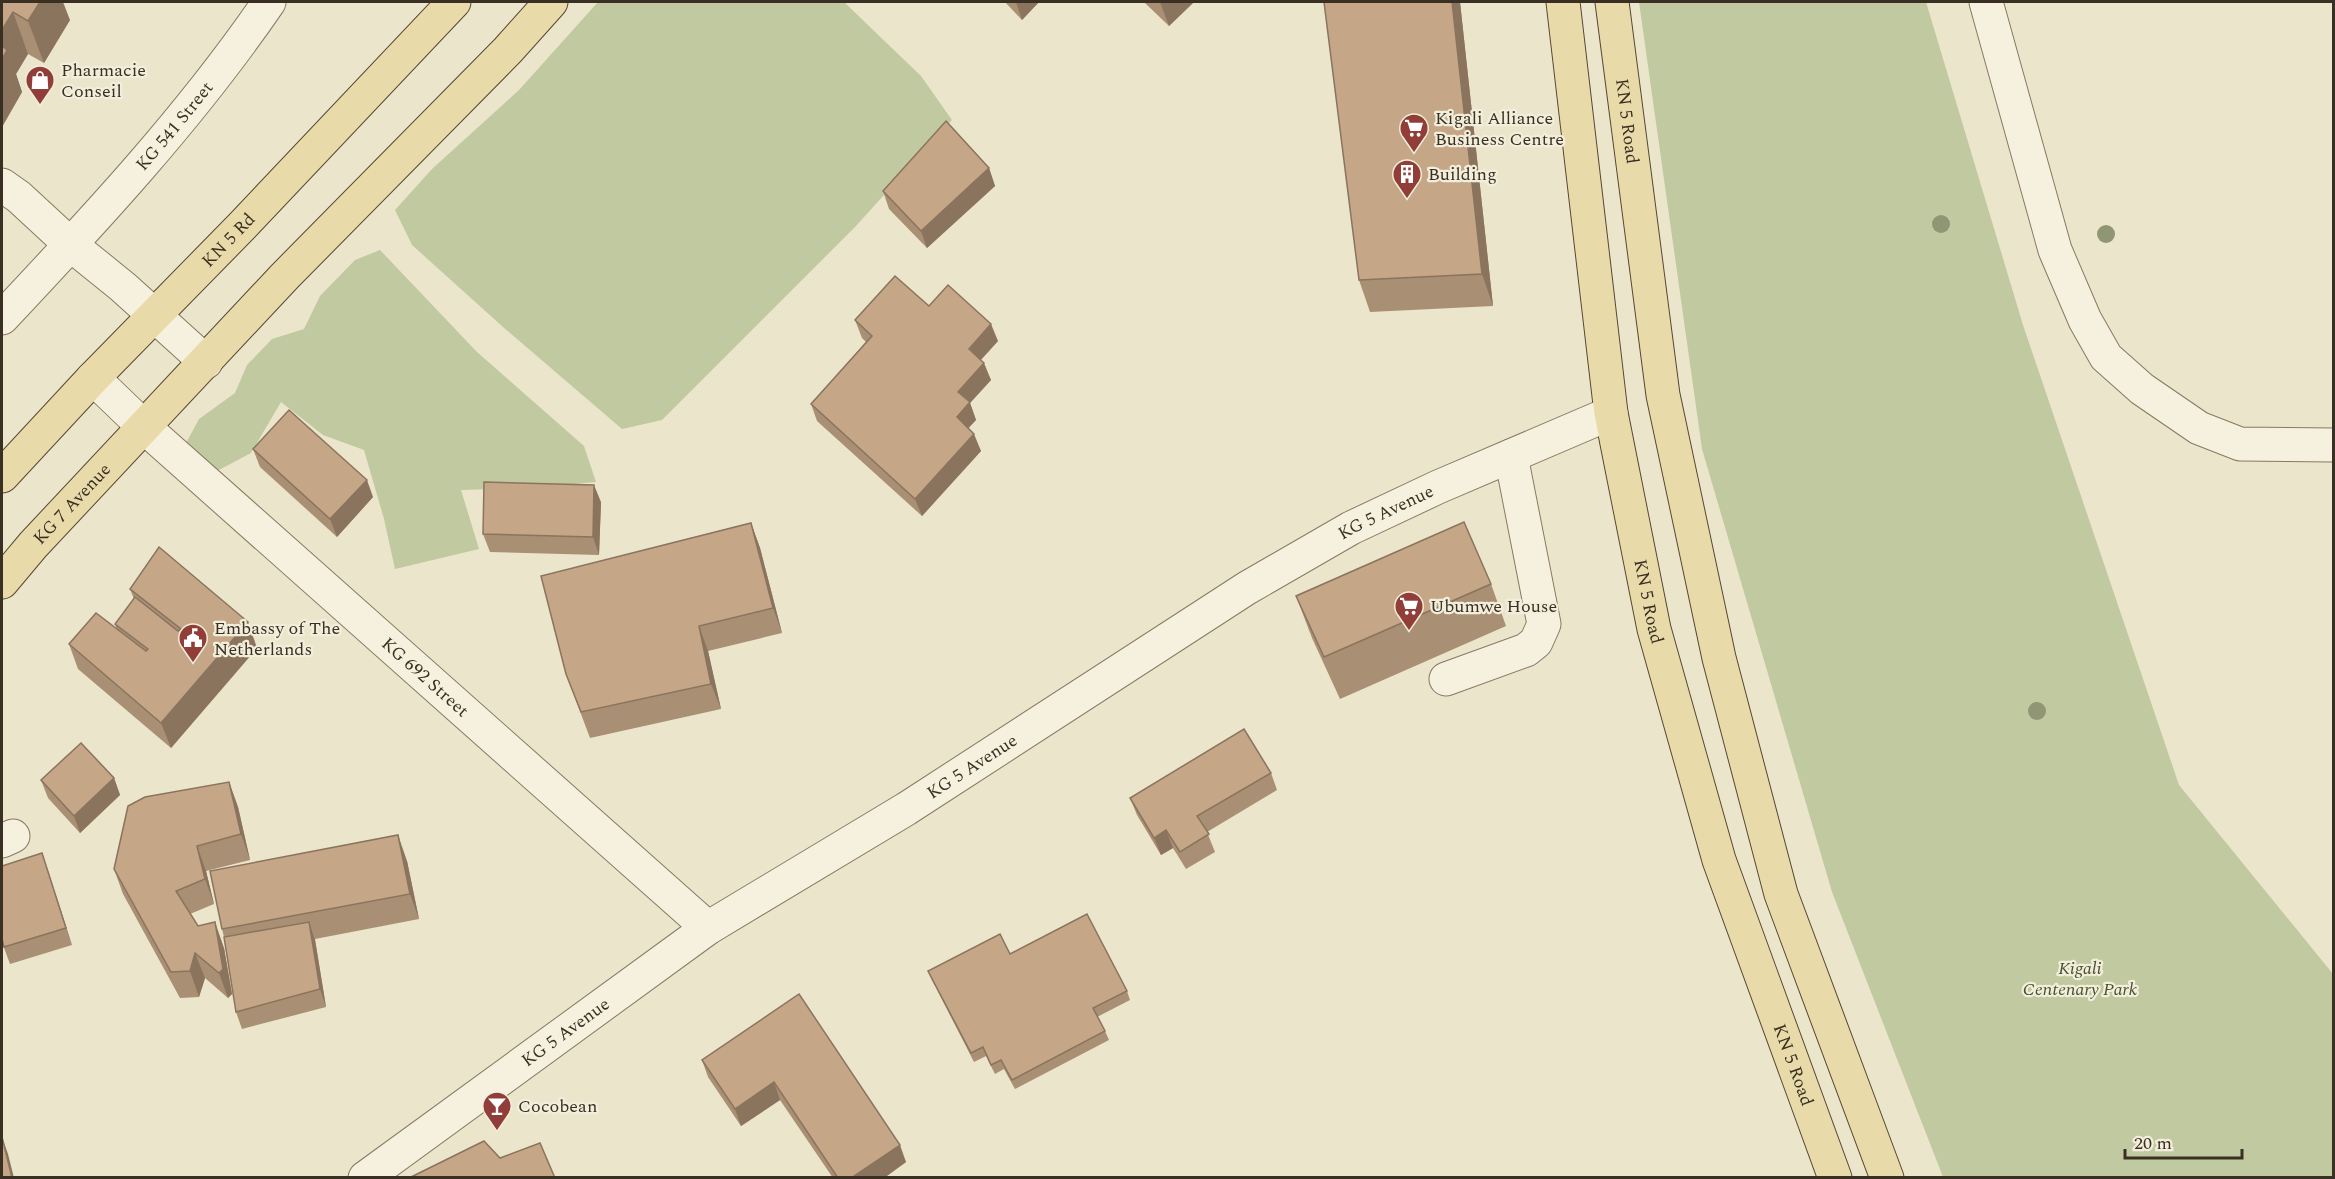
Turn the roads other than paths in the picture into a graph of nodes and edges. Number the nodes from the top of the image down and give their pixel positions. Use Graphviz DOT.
graph roads {
  1 [pos="269,2"];
  2 [pos="454,2"];
  3 [pos="551,2"];
  4 [pos="1563,2"];
  5 [pos="1612,2"];
  6 [pos="1986,2"];
  7 [pos="2,184"];
  8 [pos="71,244"];
  9 [pos="154,315"];
  10 [pos="2,318"];
  11 [pos="206,362"];
  12 [pos="93,378"];
  13 [pos="1611,413"];
  14 [pos="144,427"];
  15 [pos="2334,445"];
  16 [pos="1511,456"];
  17 [pos="2,476"];
  18 [pos="2,582"];
  19 [pos="1446,679"];
  20 [pos="708,928"];
  21 [pos="365,1178"];
  22 [pos="1835,1178"];
  23 [pos="1887,1178"];
  1 -- 8 [label="street, KG 541 Street"];
  2 -- 9 [label="main road, KN 5 Rd"];
  3 -- 11 [label="main road"];
  4 -- 13 [label="main road, KN 5 Road"];
  5 -- 23 [label="main road, KN 5 Road"];
  6 -- 15 [label="street"];
  7 -- 8 [label="street"];
  8 -- 9 [label="street"];
  8 -- 10 [label="street, KG 541 Street"];
  9 -- 11 [label="street"];
  9 -- 12 [label="main road, KN 5 Rd"];
  11 -- 14 [label="main road"];
  12 -- 14 [label="street, KG 692 Street"];
  12 -- 17 [label="main road, KN 5 Rd"];
  13 -- 16 [label="street, KG 5 Avenue"];
  13 -- 22 [label="main road, KN 5 Road"];
  14 -- 18 [label="main road, KG 7 Avenue"];
  14 -- 20 [label="street, KG 692 Street"];
  16 -- 19 [label="street"];
  16 -- 20 [label="street, KG 5 Avenue"];
  20 -- 21 [label="street, KG 5 Avenue"];
}
